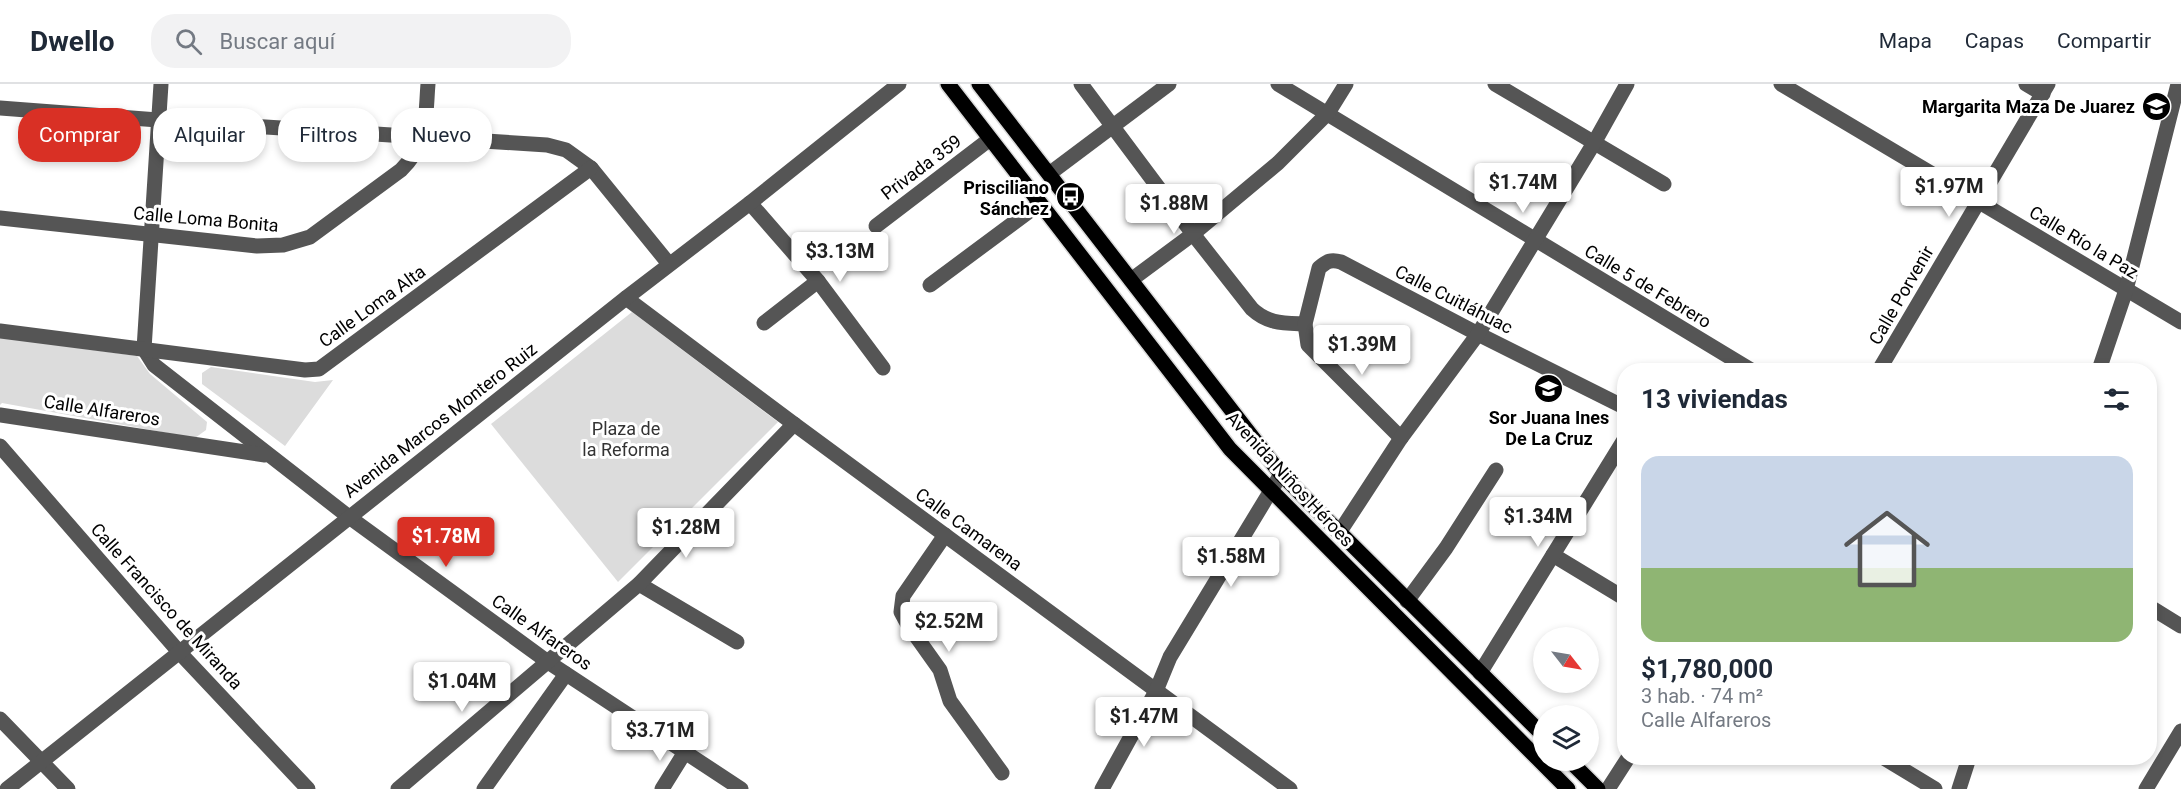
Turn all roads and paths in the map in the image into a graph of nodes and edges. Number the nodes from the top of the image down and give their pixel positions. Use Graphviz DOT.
graph roads {
  1 [pos="161,84"];
  2 [pos="428,84"];
  3 [pos="899,84"];
  4 [pos="948,84"];
  5 [pos="979,84"];
  6 [pos="1081,84"];
  7 [pos="1169,84"];
  8 [pos="1278,84"];
  9 [pos="1346,84"];
  10 [pos="1495,84"];
  11 [pos="1627,84"];
  12 [pos="1781,84"];
  13 [pos="2026,84"];
  14 [pos="2178,84"];
  15 [pos="2045,89"];
  16 [pos="0,108"];
  17 [pos="159,108"];
  18 [pos="426,108"];
  19 [pos="1328,113"];
  20 [pos="153,120"];
  21 [pos="266,127"];
  22 [pos="1113,128"];
  23 [pos="391,136"];
  24 [pos="990,139"];
  25 [pos="492,142"];
  26 [pos="1594,143"];
  27 [pos="155,162"];
  28 [pos="408,162"];
  29 [pos="591,168"];
  30 [pos="1049,174"];
  31 [pos="1664,184"];
  32 [pos="1978,202"];
  33 [pos="750,203"];
  34 [pos="1040,204"];
  35 [pos="0,218"];
  36 [pos="876,226"];
  37 [pos="151,234"];
  38 [pos="1193,234"];
  39 [pos="1534,240"];
  40 [pos="669,264"];
  41 [pos="1131,280"];
  42 [pos="818,281"];
  43 [pos="930,285"];
  44 [pos="2126,290"];
  45 [pos="626,298"];
  46 [pos="2181,322"];
  47 [pos="764,323"];
  48 [pos="1305,324"];
  49 [pos="0,331"];
  50 [pos="1478,334"];
  51 [pos="144,349"];
  52 [pos="1739,363"];
  53 [pos="1883,363"];
  54 [pos="2101,363"];
  55 [pos="883,368"];
  56 [pos="1617,404"];
  57 [pos="0,415"];
  58 [pos="794,424"];
  59 [pos="1401,438"];
  60 [pos="0,446"];
  61 [pos="1617,451"];
  62 [pos="268,455"];
  63 [pos="1496,470"];
  64 [pos="1281,474"];
  65 [pos="1271,491"];
  66 [pos="349,517"];
  67 [pos="1339,533"];
  68 [pos="945,536"];
  69 [pos="1553,555"];
  70 [pos="639,584"];
  71 [pos="1617,594"];
  72 [pos="1407,601"];
  73 [pos="2157,611"];
  74 [pos="2181,626"];
  75 [pos="737,642"];
  76 [pos="180,652"];
  77 [pos="548,662"];
  78 [pos="1480,673"];
  79 [pos="566,674"];
  80 [pos="1156,691"];
  81 [pos="0,719"];
  82 [pos="1533,725"];
  83 [pos="2181,731"];
  84 [pos="685,752"];
  85 [pos="42,761"];
  86 [pos="1623,765"];
  87 [pos="1896,765"];
  88 [pos="1967,765"];
  89 [pos="1580,771"];
  90 [pos="1002,773"];
  91 [pos="7,789"];
  92 [pos="68,789"];
  93 [pos="308,789"];
  94 [pos="398,789"];
  95 [pos="484,789"];
  96 [pos="662,789"];
  97 [pos="741,789"];
  98 [pos="1102,789"];
  99 [pos="1290,789"];
  100 [pos="1568,789"];
  101 [pos="1598,789"];
  102 [pos="1608,789"];
  103 [pos="1935,789"];
  104 [pos="1959,789"];
  105 [pos="2146,789"];
  1 -- 17 [label="street"];
  2 -- 18 [label="street, Calle Loma Bonita"];
  3 -- 33 [label="street, Avenida Marcos Montero Ruiz"];
  4 -- 24 [label="main road, Avenida Niños Héroes"];
  5 -- 30 [label="main road, Avenida Niños Héroes"];
  6 -- 22 [label="street"];
  7 -- 22 [label="street"];
  8 -- 19 [label="street, Calle 5 de Febrero"];
  9 -- 19 [label="street"];
  10 -- 26 [label="street"];
  11 -- 26 [label="street"];
  12 -- 32 [label="street, Calle Río la Paz"];
  13 -- 15 [label="street"];
  14 -- 44 [label="street"];
  15 -- 32 [label="street, Calle Porvenir"];
  16 -- 20 [label="street"];
  19 -- 38 [label="street"];
  19 -- 39 [label="street, Calle 5 de Febrero"];
  21 -- 23 [label="street"];
  22 -- 30 [label="street"];
  22 -- 38 [label="street"];
  24 -- 34 [label="main road, Avenida Niños Héroes"];
  24 -- 36 [label="street, Privada 359"];
  25 -- 29 [label="street"];
  26 -- 31 [label="street"];
  26 -- 39 [label="street"];
  27 -- 37 [label="street"];
  28 -- 37 [label="street, Calle Loma Bonita"];
  29 -- 40 [label="street"];
  29 -- 51 [label="street, Calle Loma Alta"];
  30 -- 41 [label="main road, Avenida Niños Héroes"];
  32 -- 44 [label="street, Calle Río la Paz"];
  32 -- 53 [label="street, Calle Porvenir"];
  33 -- 40 [label="street, Avenida Marcos Montero Ruiz"];
  33 -- 42 [label="street"];
  34 -- 43 [label="street"];
  34 -- 65 [label="main road, Avenida Niños Héroes"];
  35 -- 37 [label="street, Calle Loma Bonita"];
  37 -- 51 [label="street"];
  38 -- 41 [label="street"];
  38 -- 48 [label="street"];
  39 -- 50 [label="street"];
  39 -- 52 [label="street, Calle 5 de Febrero"];
  40 -- 45 [label="street, Avenida Marcos Montero Ruiz"];
  41 -- 64 [label="main road, Avenida Niños Héroes"];
  42 -- 47 [label="street"];
  42 -- 55 [label="street"];
  44 -- 46 [label="street, Calle Río la Paz"];
  44 -- 54 [label="street"];
  45 -- 58 [label="street, Calle Camarena"];
  45 -- 66 [label="street, Avenida Marcos Montero Ruiz"];
  48 -- 50 [label="street, Calle Cuitláhuac"];
  48 -- 59 [label="street"];
  49 -- 51 [label="street, Calle Loma Alta"];
  50 -- 56 [label="street, Calle Cuitláhuac"];
  50 -- 59 [label="street"];
  51 -- 62 [label="street, Calle Alfareros"];
  57 -- 62 [label="street, Calle Alfareros"];
  58 -- 68 [label="street, Calle Camarena"];
  58 -- 70 [label="street"];
  59 -- 67 [label="street"];
  60 -- 76 [label="street, Calle Francisco de Miranda"];
  61 -- 69 [label="street"];
  62 -- 66 [label="street, Calle Alfareros"];
  63 -- 72 [label="street"];
  64 -- 65 [label="street"];
  64 -- 67 [label="main road, Avenida Niños Héroes"];
  65 -- 80 [label="street"];
  65 -- 100 [label="main road, Avenida Niños Héroes"];
  66 -- 76 [label="street, Avenida Marcos Montero Ruiz"];
  66 -- 77 [label="street, Calle Alfareros"];
  67 -- 72 [label="main road, Avenida Niños Héroes"];
  68 -- 80 [label="street, Calle Camarena"];
  68 -- 90 [label="street"];
  69 -- 71 [label="street"];
  69 -- 78 [label="street"];
  70 -- 75 [label="street"];
  70 -- 77 [label="street"];
  72 -- 78 [label="main road, Avenida Niños Héroes"];
  73 -- 74 [label="street"];
  76 -- 85 [label="street, Avenida Marcos Montero Ruiz"];
  76 -- 93 [label="street, Calle Francisco de Miranda"];
  77 -- 79 [label="street, Calle Alfareros"];
  77 -- 94 [label="street"];
  78 -- 82 [label="main road, Avenida Niños Héroes"];
  79 -- 84 [label="street, Calle Alfareros"];
  79 -- 95 [label="street"];
  80 -- 98 [label="street"];
  80 -- 99 [label="street, Calle Camarena"];
  81 -- 85 [label="street"];
  83 -- 105 [label="street"];
  84 -- 96 [label="street"];
  84 -- 97 [label="street, Calle Alfareros"];
  85 -- 91 [label="street, Avenida Marcos Montero Ruiz"];
  85 -- 92 [label="street"];
  86 -- 102 [label="street"];
  87 -- 103 [label="street"];
  88 -- 104 [label="street"];
  89 -- 101 [label="main road"];
}
